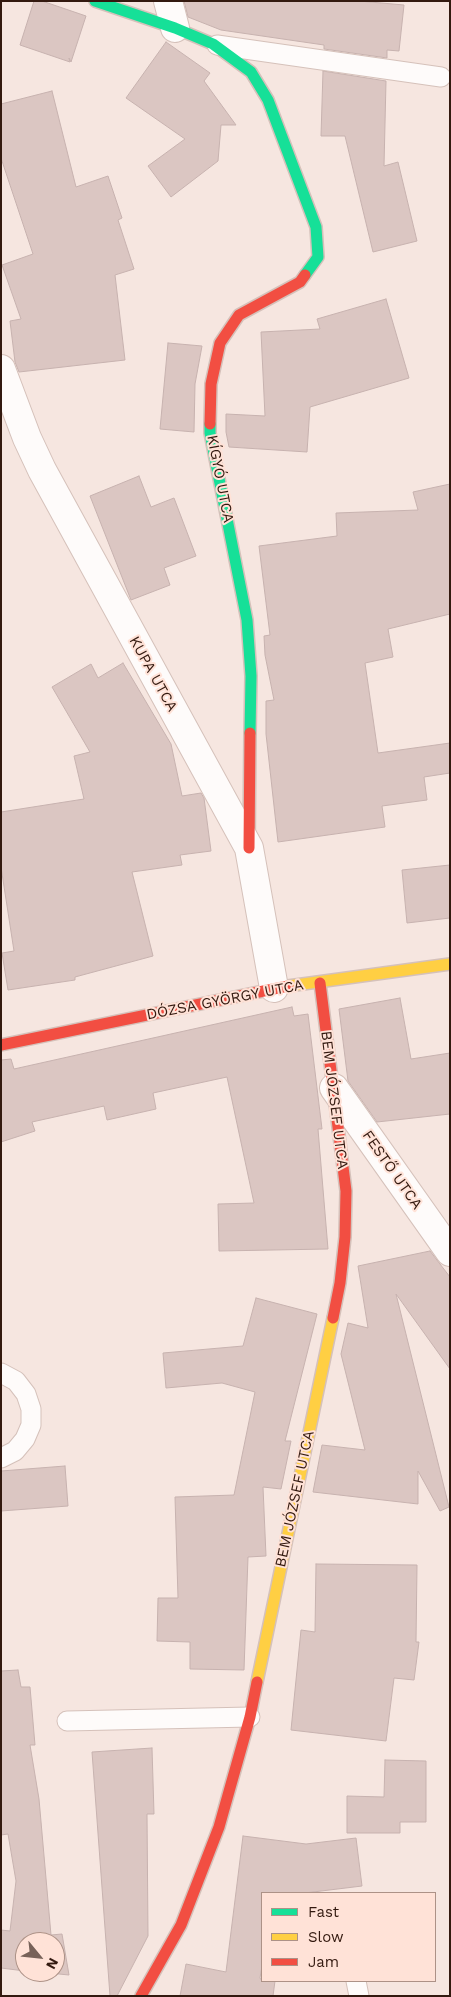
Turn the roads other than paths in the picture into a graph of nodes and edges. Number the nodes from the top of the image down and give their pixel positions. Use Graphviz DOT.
graph roads {
  1 [pos="95,1"];
  2 [pos="168,1"];
  3 [pos="175,28"];
  4 [pos="213,44"];
  5 [pos="441,77"];
  6 [pos="1,369"];
  7 [pos="249,848"];
  8 [pos="450,964"];
  9 [pos="320,983"];
  10 [pos="274,988"];
  11 [pos="1,1045"];
  12 [pos="334,1088"];
  13 [pos="450,1252"];
  14 [pos="1,1373"];
  15 [pos="1,1458"];
  16 [pos="250,1718"];
  17 [pos="67,1721"];
  18 [pos="356,1982"];
  19 [pos="141,1996"];
  20 [pos="359,1996"];
  1 -- 3 [label="street, KÍGYÓ UTCA"];
  2 -- 3 [label="street"];
  3 -- 4 [label="street, KÍGYÓ UTCA"];
  4 -- 5 [label="lane"];
  4 -- 7 [label="street, KÍGYÓ UTCA"];
  6 -- 7 [label="street, KUPA UTCA"];
  7 -- 10 [label="street, KUPA UTCA"];
  8 -- 9 [label="street, DÓZSA GYÖRGY UTCA"];
  9 -- 10 [label="street, DÓZSA GYÖRGY UTCA"];
  9 -- 12 [label="street, BEM JÓZSEF UTCA"];
  10 -- 11 [label="street, DÓZSA GYÖRGY UTCA"];
  12 -- 13 [label="street, FESTŐ UTCA"];
  12 -- 16 [label="street, BEM JÓZSEF UTCA"];
  14 -- 15 [label="lane"];
  16 -- 17 [label="lane"];
  16 -- 19 [label="street, BEM JÓZSEF UTCA"];
  18 -- 20 [label="lane"];
}
